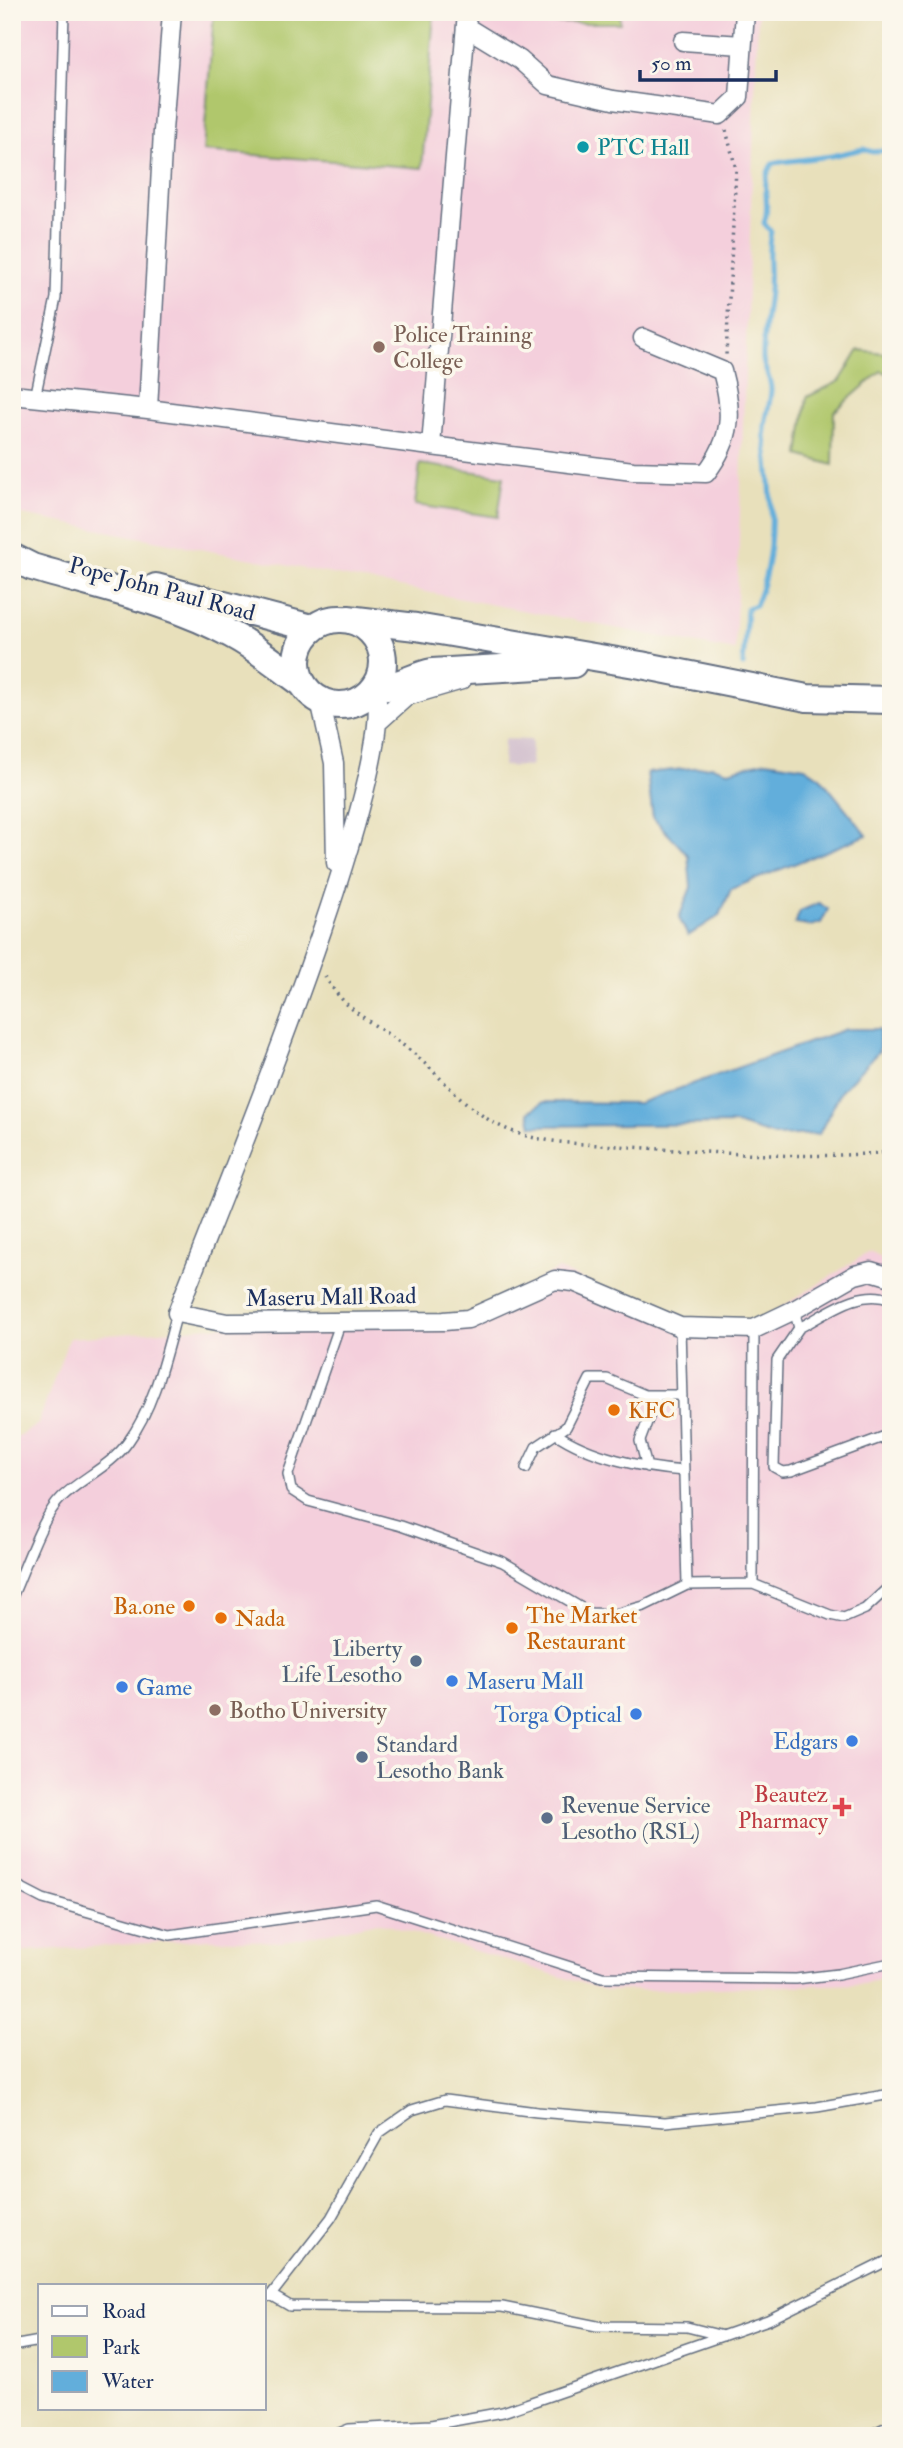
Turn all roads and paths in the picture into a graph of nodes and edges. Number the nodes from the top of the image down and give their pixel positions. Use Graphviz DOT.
graph roads {
  1 [pos="64,12"];
  2 [pos="172,12"];
  3 [pos="745,12"];
  4 [pos="467,19"];
  5 [pos="683,41"];
  6 [pos="742,45"];
  7 [pos="720,115"];
  8 [pos="643,338"];
  9 [pos="722,371"];
  10 [pos="12,395"];
  11 [pos="35,398"];
  12 [pos="148,409"];
  13 [pos="431,446"];
  14 [pos="12,550"];
  15 [pos="12,557"];
  16 [pos="348,619"];
  17 [pos="312,628"];
  18 [pos="641,665"];
  19 [pos="490,669"];
  20 [pos="375,688"];
  21 [pos="311,692"];
  22 [pos="891,699"];
  23 [pos="378,722"];
  24 [pos="330,905"];
  25 [pos="314,956"];
  26 [pos="891,1152"];
  27 [pos="891,1277"];
  28 [pos="891,1300"];
  29 [pos="794,1310"];
  30 [pos="177,1313"];
  31 [pos="341,1321"];
  32 [pos="680,1326"];
  33 [pos="799,1328"];
  34 [pos="754,1329"];
  35 [pos="657,1395"];
  36 [pos="682,1395"];
  37 [pos="555,1433"];
  38 [pos="891,1434"];
  39 [pos="647,1467"];
  40 [pos="526,1468"];
  41 [pos="684,1471"];
  42 [pos="753,1584"];
  43 [pos="687,1585"];
  44 [pos="891,1585"];
  45 [pos="12,1597"];
  46 [pos="12,1883"];
  47 [pos="891,1963"];
  48 [pos="891,2094"];
  49 [pos="891,2259"];
  50 [pos="267,2296"];
  51 [pos="725,2336"];
  52 [pos="38,2341"];
  53 [pos="12,2346"];
  54 [pos="891,2424"];
  55 [pos="332,2436"];
  56 [pos="868,2436"];
  1 -- 11 [label="lane"];
  2 -- 12 [label="street"];
  3 -- 6 [label="street"];
  4 -- 7 [label="street"];
  4 -- 13 [label="street"];
  5 -- 6 [label="street"];
  6 -- 7 [label="street"];
  7 -- 9 [label="path"];
  8 -- 9 [label="street"];
  9 -- 13 [label="street"];
  10 -- 11 [label="street"];
  11 -- 12 [label="street"];
  12 -- 13 [label="street"];
  14 -- 17 [label="main road, Pope John Paul Road"];
  15 -- 21 [label="main road, Pope John Paul Road"];
  16 -- 17 [label="main road"];
  16 -- 18 [label="main road"];
  16 -- 20 [label="main road"];
  17 -- 21 [label="main road"];
  18 -- 19 [label="main road"];
  18 -- 22 [label="main road"];
  19 -- 20 [label="main road"];
  19 -- 23 [label="street"];
  20 -- 21 [label="main road"];
  20 -- 23 [label="street"];
  21 -- 24 [label="street"];
  23 -- 24 [label="street"];
  24 -- 25 [label="street"];
  25 -- 26 [label="path"];
  25 -- 30 [label="street"];
  27 -- 29 [label="street, Maseru Mall Road"];
  28 -- 33 [label="lane"];
  29 -- 33 [label="lane"];
  29 -- 34 [label="street, Maseru Mall Road"];
  30 -- 31 [label="street, Maseru Mall Road"];
  30 -- 45 [label="lane"];
  31 -- 32 [label="street, Maseru Mall Road"];
  31 -- 43 [label="lane"];
  32 -- 34 [label="street, Maseru Mall Road"];
  32 -- 36 [label="lane"];
  33 -- 38 [label="lane"];
  34 -- 42 [label="lane"];
  35 -- 36 [label="lane"];
  35 -- 37 [label="lane"];
  35 -- 39 [label="lane"];
  36 -- 41 [label="lane"];
  37 -- 39 [label="lane"];
  37 -- 40 [label="lane"];
  39 -- 41 [label="lane"];
  41 -- 43 [label="lane"];
  42 -- 43 [label="lane"];
  42 -- 44 [label="lane"];
  46 -- 47 [label="lane"];
  48 -- 50 [label="lane"];
  49 -- 51 [label="lane"];
  50 -- 51 [label="lane"];
  51 -- 55 [label="lane"];
  52 -- 53 [label="lane"];
  54 -- 56 [label="lane"];
}
